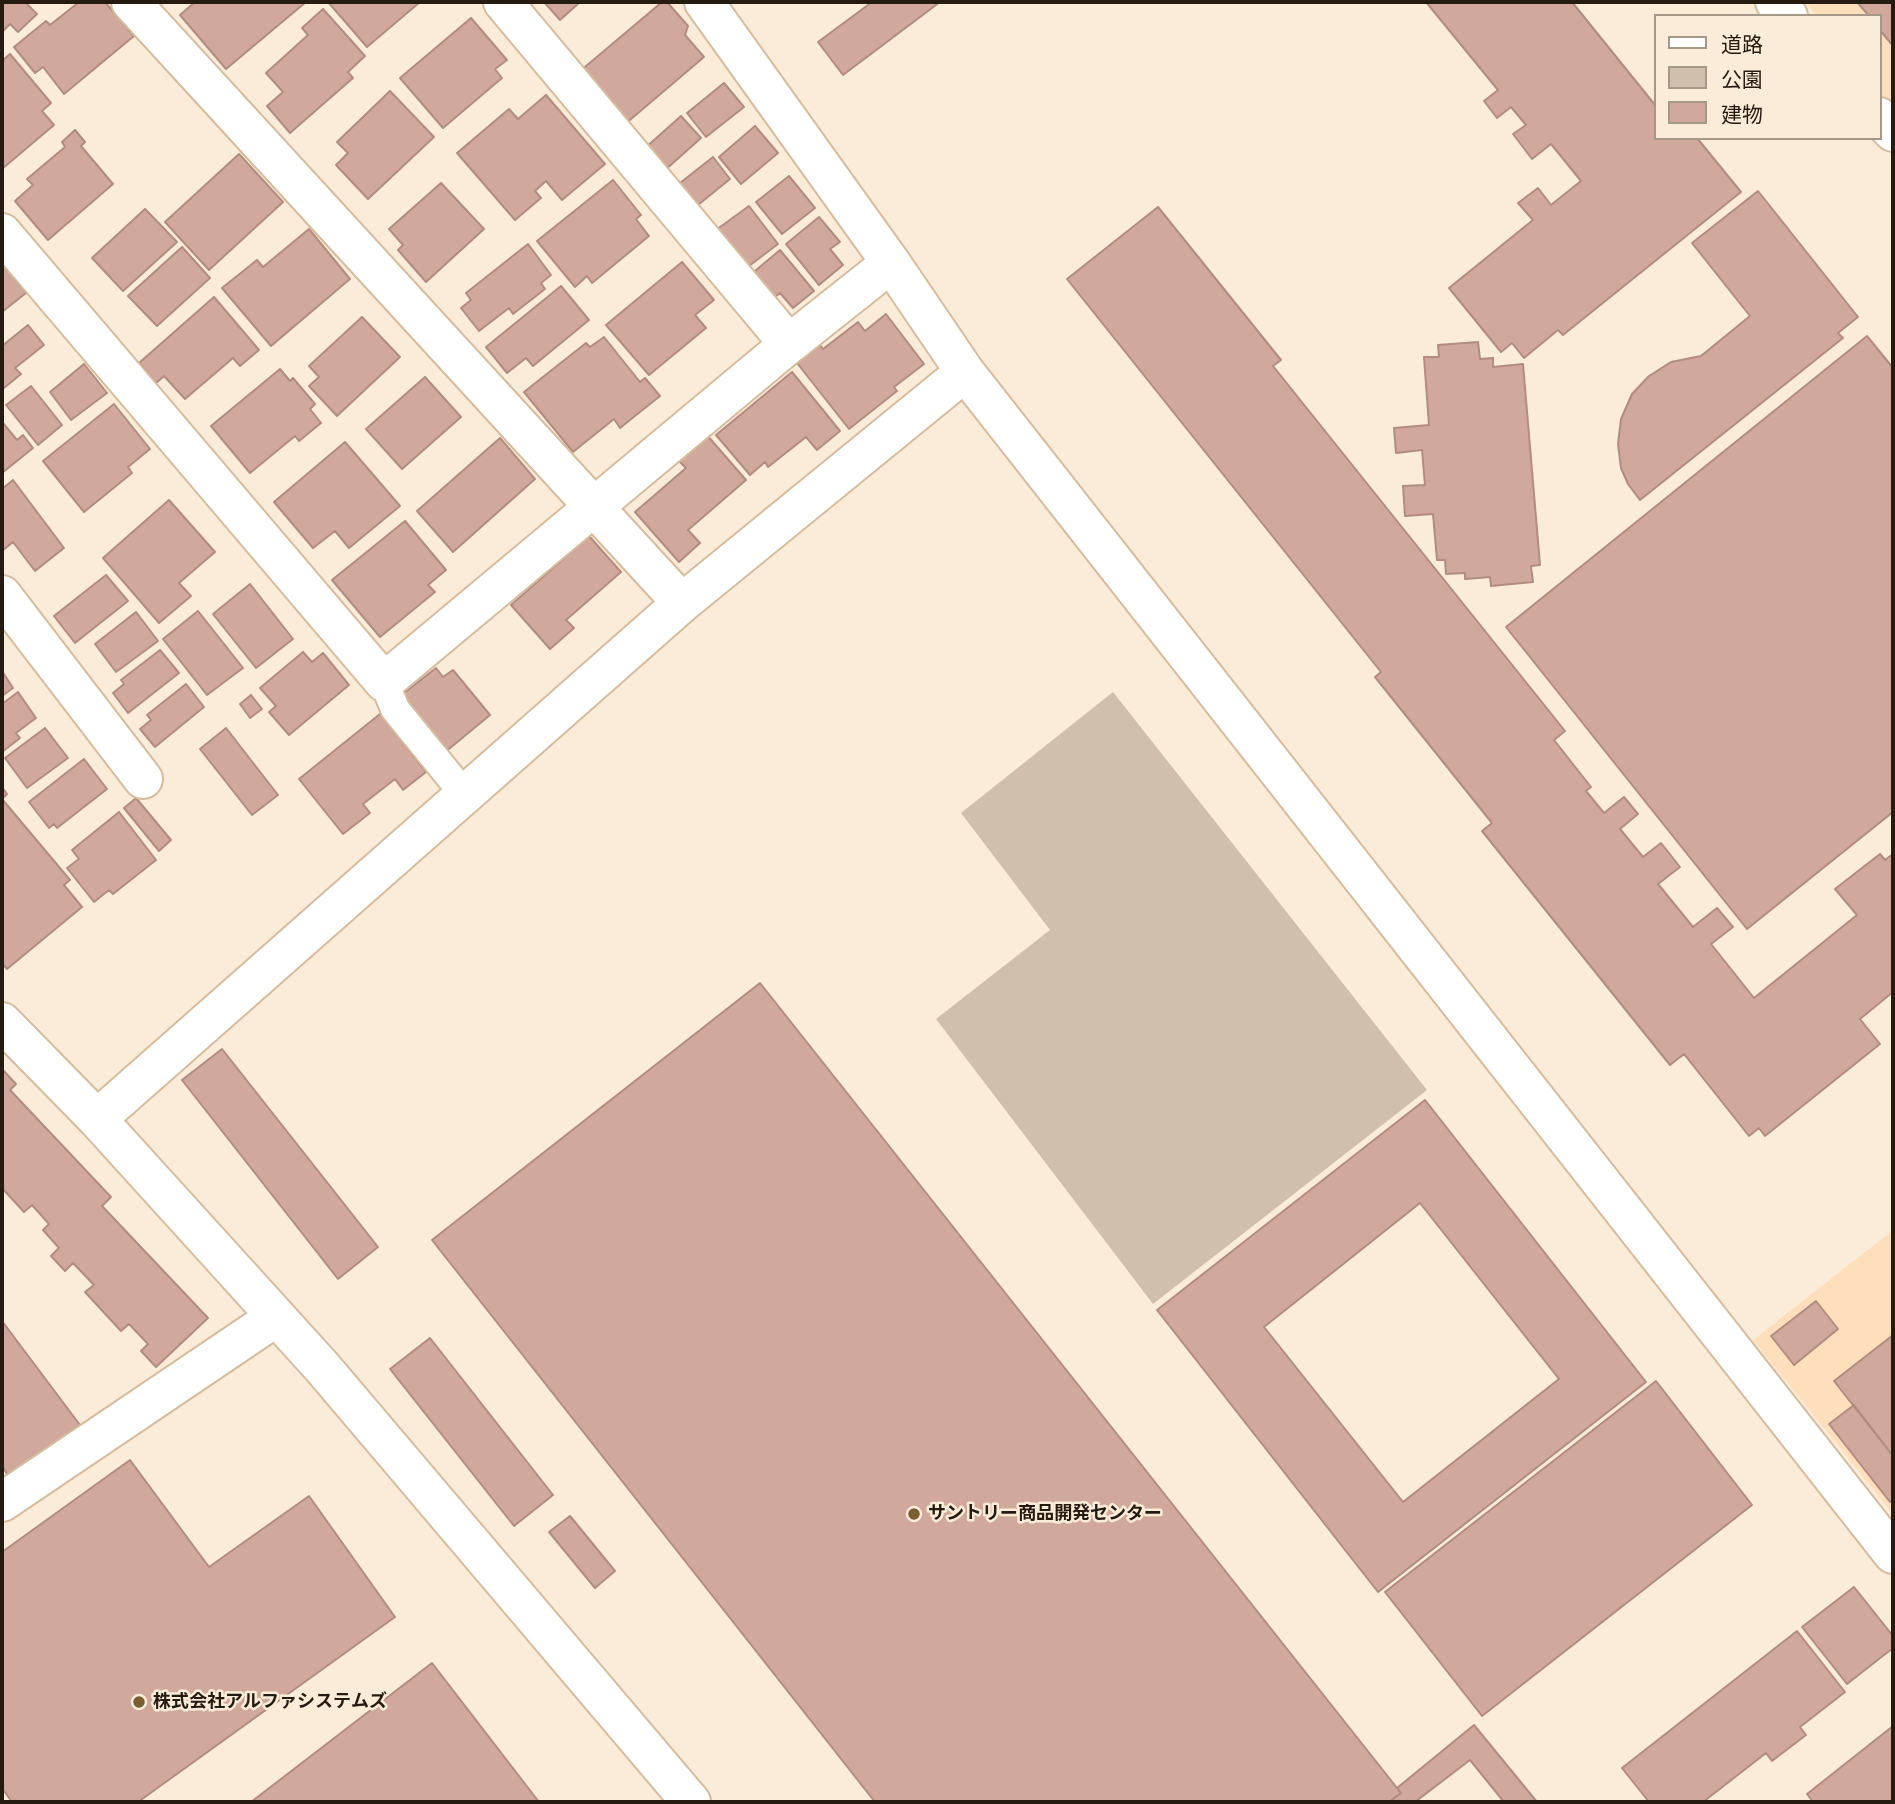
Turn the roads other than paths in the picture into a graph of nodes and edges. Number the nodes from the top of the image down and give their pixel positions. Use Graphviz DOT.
graph roads {
  1 [pos="503,2"];
  2 [pos="704,2"];
  3 [pos="137,4"];
  4 [pos="1881,119"];
  5 [pos="1893,132"];
  6 [pos="2,233"];
  7 [pos="891,263"];
  8 [pos="789,344"];
  9 [pos="965,372"];
  10 [pos="594,507"];
  11 [pos="2,594"];
  12 [pos="682,603"];
  13 [pos="384,682"];
  14 [pos="143,779"];
  15 [pos="465,795"];
  16 [pos="2,1021"];
  17 [pos="97,1119"];
  18 [pos="276,1317"];
  19 [pos="2,1502"];
  20 [pos="1893,1554"];
  21 [pos="691,1802"];
  1 -- 8 [label="street"];
  2 -- 7 [label="street"];
  3 -- 10 [label="street"];
  4 -- 5 [label="street"];
  6 -- 13 [label="street"];
  7 -- 8 [label="street"];
  7 -- 9 [label="street"];
  8 -- 10 [label="street"];
  9 -- 12 [label="street"];
  9 -- 20 [label="street"];
  10 -- 12 [label="street"];
  10 -- 13 [label="street"];
  11 -- 14 [label="street"];
  12 -- 15 [label="street"];
  13 -- 15 [label="lane"];
  15 -- 17 [label="street"];
  16 -- 17 [label="street"];
  17 -- 18 [label="street"];
  18 -- 19 [label="street"];
  18 -- 21 [label="street"];
}
